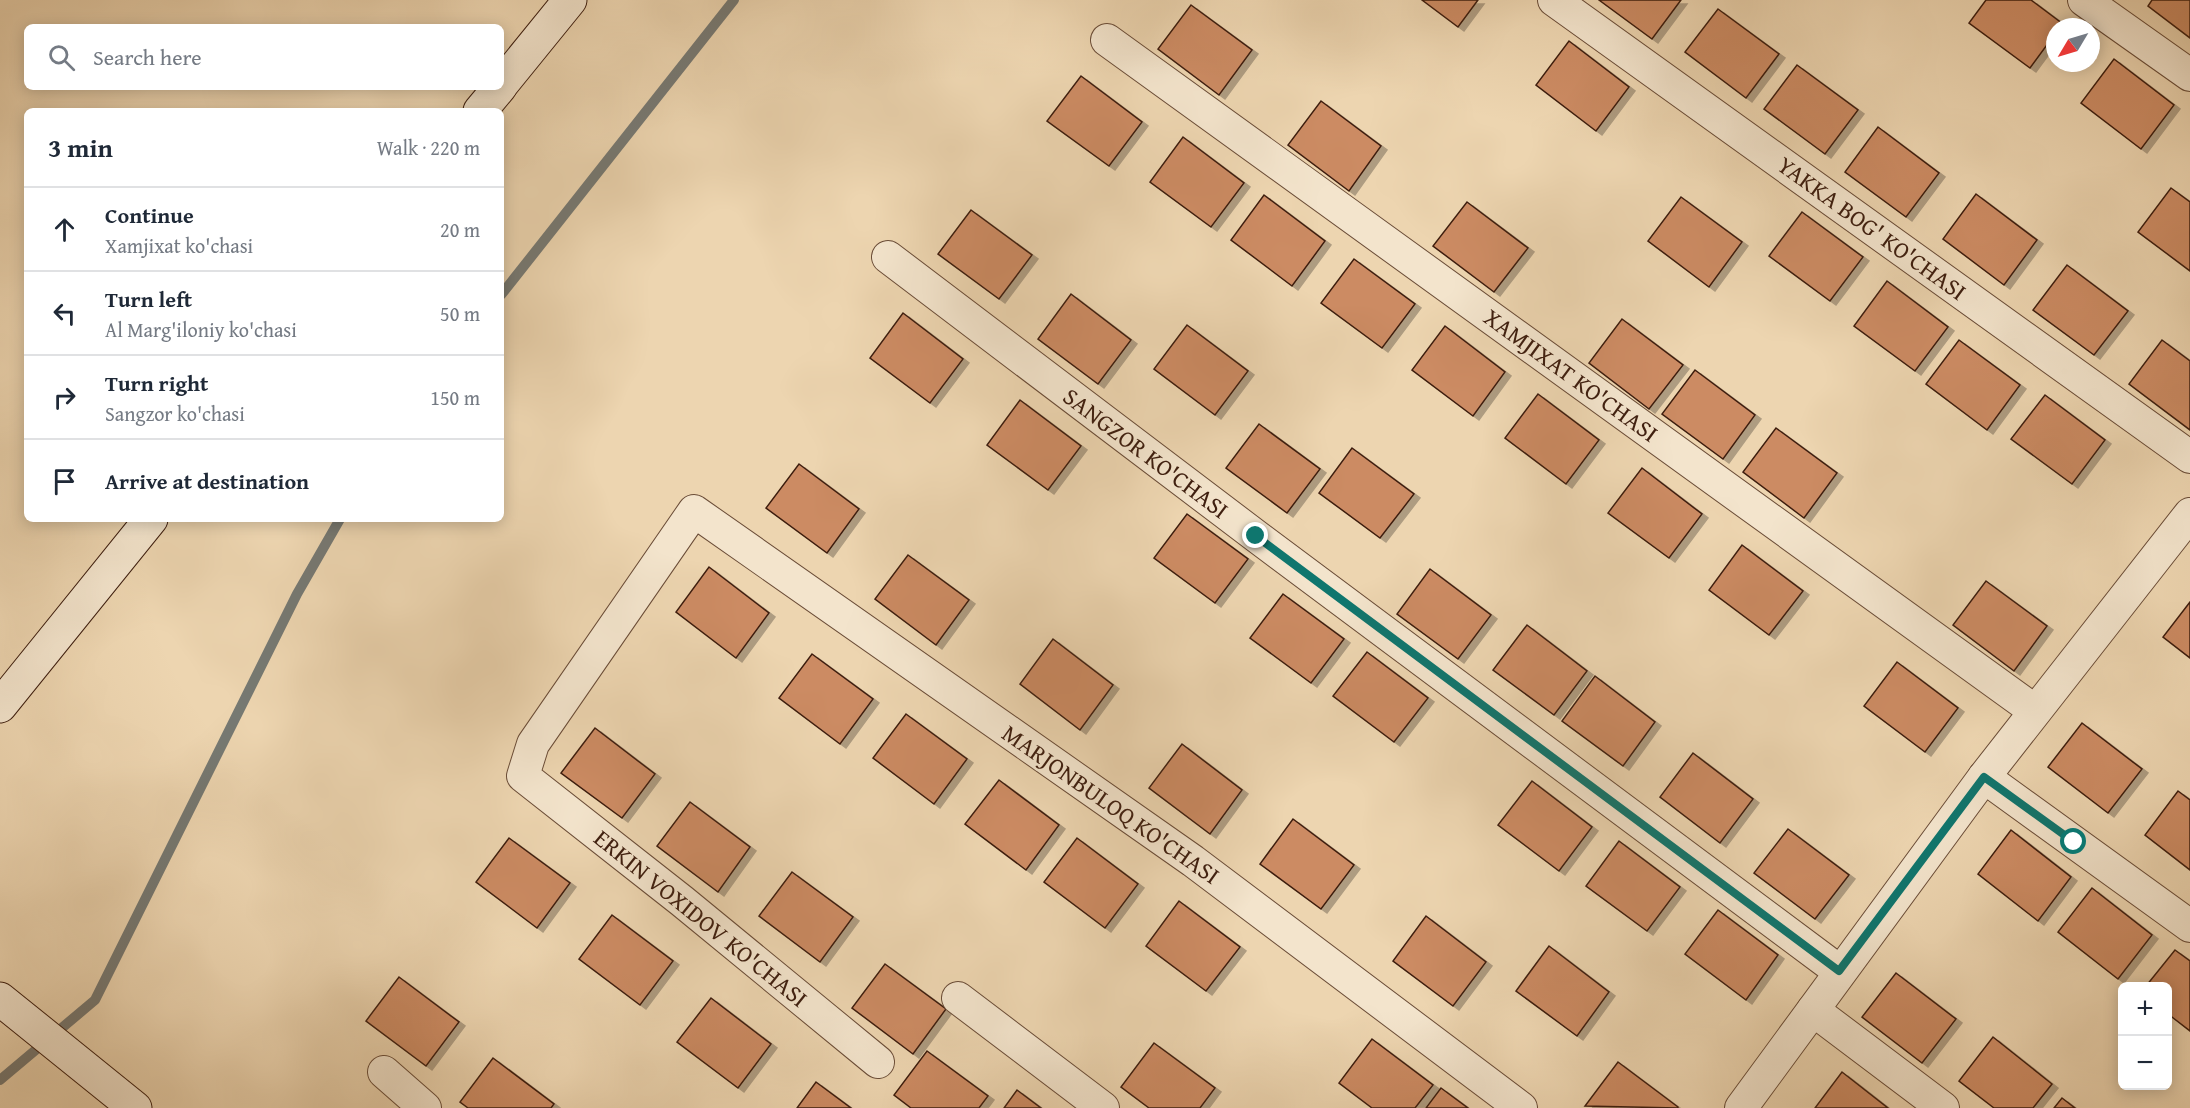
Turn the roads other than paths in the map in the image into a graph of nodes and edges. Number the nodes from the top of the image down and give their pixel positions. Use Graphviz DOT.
graph roads {
  1 [pos="570,0"];
  2 [pos="1554,0"];
  3 [pos="2084,0"];
  4 [pos="1107,40"];
  5 [pos="2190,75"];
  6 [pos="504,81"];
  7 [pos="497,90"];
  8 [pos="482,108"];
  9 [pos="888,257"];
  10 [pos="2190,457"];
  11 [pos="149,522"];
  12 [pos="2186,529"];
  13 [pos="0,706"];
  14 [pos="2035,711"];
  15 [pos="523,776"];
  16 [pos="1984,777"];
  17 [pos="2190,926"];
  18 [pos="1839,971"];
  19 [pos="958,998"];
  20 [pos="4,1001"];
  21 [pos="1813,1010"];
  22 [pos="879,1062"];
  23 [pos="384,1072"];
  24 [pos="135,1108"];
  25 [pos="425,1108"];
  26 [pos="1103,1108"];
  27 [pos="1521,1108"];
  28 [pos="1741,1108"];
  29 [pos="1943,1108"];
  1 -- 6 [label="main road"];
  2 -- 10 [label="street, YAKKA BOG' KO'CHASI"];
  3 -- 5 [label="street"];
  4 -- 14 [label="street, XAMJIXAT KO'CHASI"];
  7 -- 8 [label="main road"];
  9 -- 18 [label="street, SANGZOR KO'CHASI"];
  11 -- 13 [label="main road"];
  12 -- 14 [label="street"];
  14 -- 16 [label="street"];
  15 -- 22 [label="street, ERKIN VOXIDOV KO'CHASI"];
  15 -- 27 [label="street, MARJONBULOQ KO'CHASI"];
  16 -- 17 [label="street"];
  16 -- 18 [label="street"];
  18 -- 21 [label="street"];
  19 -- 26 [label="street"];
  20 -- 24 [label="main road"];
  21 -- 28 [label="street"];
  21 -- 29 [label="street"];
  23 -- 25 [label="street"];
}
